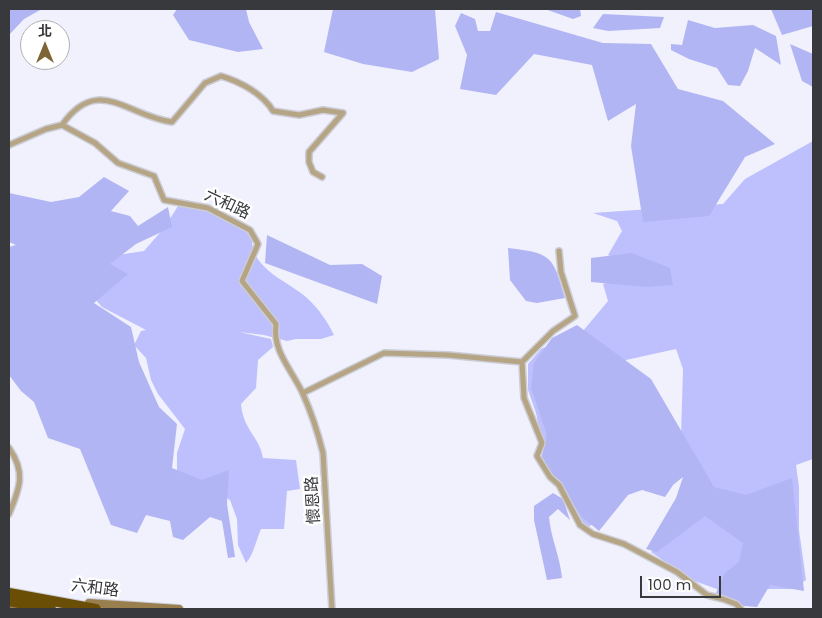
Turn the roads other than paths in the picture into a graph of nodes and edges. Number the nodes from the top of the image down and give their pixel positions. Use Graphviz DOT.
graph roads {
  1 [pos="62,125"];
  2 [pos="9,145"];
  3 [pos="322,177"];
  4 [pos="558,251"];
  5 [pos="522,362"];
  6 [pos="303,393"];
  7 [pos="9,448"];
  8 [pos="9,514"];
  9 [pos="9,588"];
  10 [pos="9,593"];
  11 [pos="9,601"];
  12 [pos="9,607"];
  13 [pos="18,609"];
  14 [pos="51,609"];
  15 [pos="96,609"];
  16 [pos="179,609"];
  17 [pos="332,609"];
  18 [pos="741,609"];
  1 -- 2 [label="street"];
  1 -- 3 [label="street"];
  1 -- 6 [label="street, 六和路"];
  4 -- 5 [label="street"];
  5 -- 6 [label="street"];
  5 -- 18 [label="street"];
  6 -- 17 [label="street, 懷恩路"];
  7 -- 8 [label="street"];
  9 -- 16 [label="main road, 六和路"];
  10 -- 15 [label="highway"];
  11 -- 14 [label="highway"];
  12 -- 13 [label="main road"];
}
